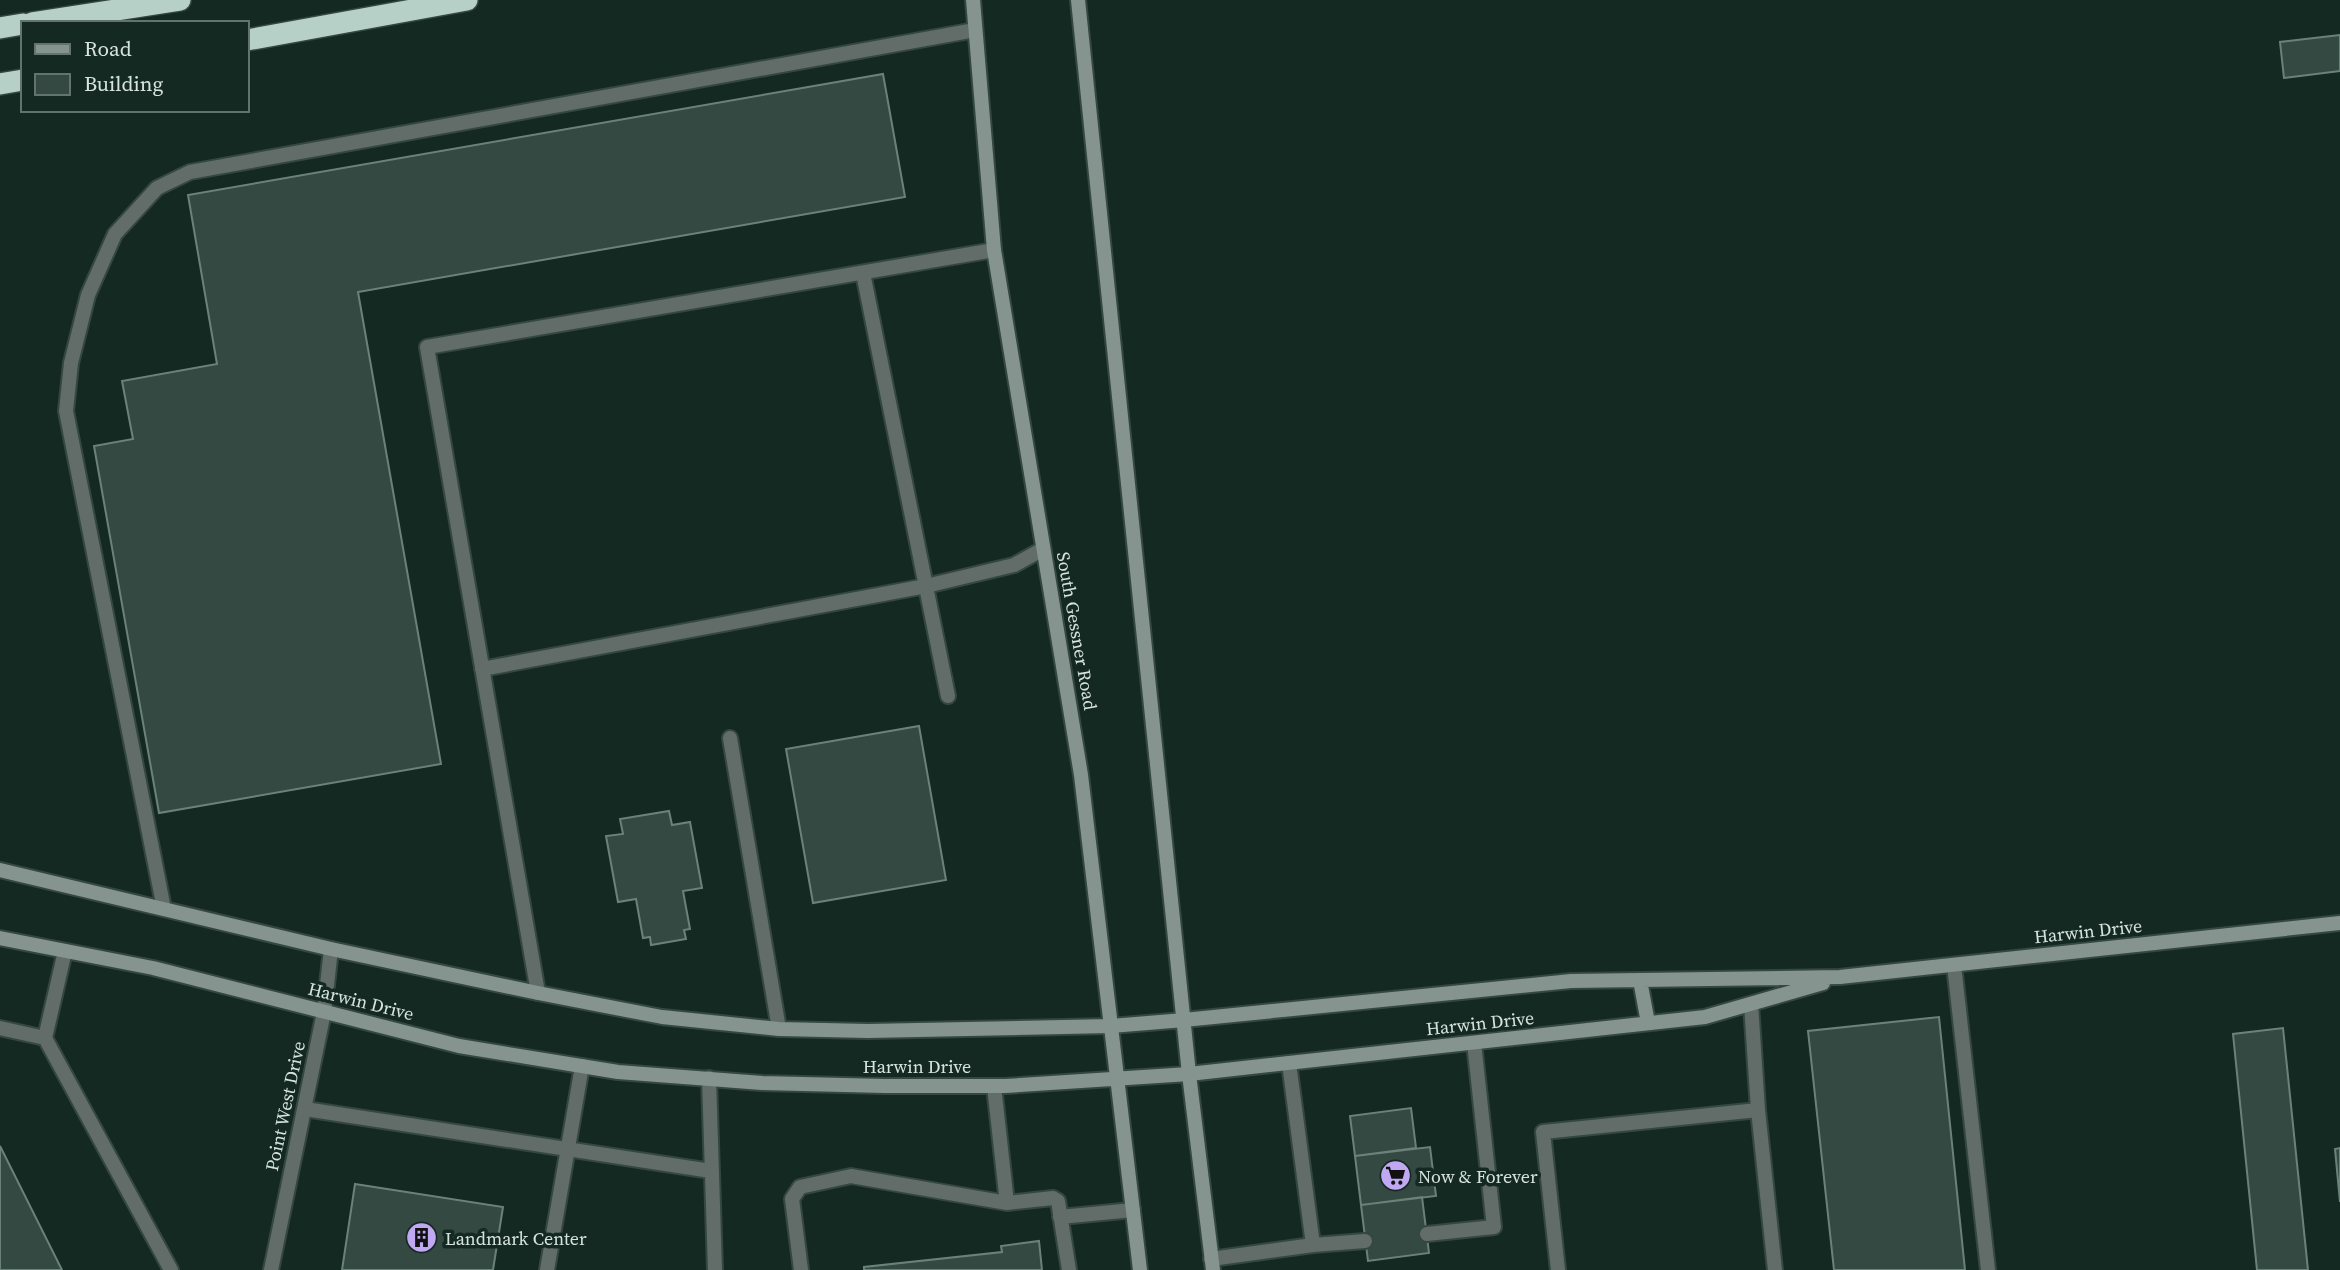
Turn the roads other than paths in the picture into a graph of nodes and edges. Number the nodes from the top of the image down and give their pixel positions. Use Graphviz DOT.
graph roads {
  1 [pos="180,0"];
  2 [pos="467,0"];
  3 [pos="973,0"];
  4 [pos="1078,0"];
  5 [pos="45,21"];
  6 [pos="21,24"];
  7 [pos="0,28"];
  8 [pos="975,30"];
  9 [pos="248,40"];
  10 [pos="21,80"];
  11 [pos="0,84"];
  12 [pos="994,250"];
  13 [pos="863,273"];
  14 [pos="1043,549"];
  15 [pos="926,586"];
  16 [pos="482,669"];
  17 [pos="948,696"];
  18 [pos="730,738"];
  19 [pos="0,870"];
  20 [pos="164,909"];
  21 [pos="2340,923"];
  22 [pos="0,938"];
  23 [pos="331,949"];
  24 [pos="65,951"];
  25 [pos="1954,965"];
  26 [pos="1840,978"];
  27 [pos="1640,981"];
  28 [pos="538,993"];
  29 [pos="1751,1004"];
  30 [pos="324,1012"];
  31 [pos="1184,1020"];
  32 [pos="1648,1023"];
  33 [pos="1111,1026"];
  34 [pos="0,1028"];
  35 [pos="779,1029"];
  36 [pos="45,1038"];
  37 [pos="1474,1043"];
  38 [pos="1289,1063"];
  39 [pos="582,1066"];
  40 [pos="1189,1074"];
  41 [pos="709,1078"];
  42 [pos="1118,1079"];
  43 [pos="994,1086"];
  44 [pos="305,1109"];
  45 [pos="1758,1110"];
  46 [pos="568,1149"];
  47 [pos="711,1171"];
  48 [pos="1007,1203"];
  49 [pos="1133,1210"];
  50 [pos="1060,1217"];
  51 [pos="1427,1234"];
  52 [pos="1365,1241"];
  53 [pos="1313,1245"];
  54 [pos="1212,1265"];
  55 [pos="171,1270"];
  56 [pos="271,1270"];
  57 [pos="547,1270"];
  58 [pos="715,1270"];
  59 [pos="801,1270"];
  60 [pos="1069,1270"];
  61 [pos="1140,1270"];
  62 [pos="1558,1270"];
  63 [pos="1775,1270"];
  64 [pos="1988,1270"];
  1 -- 5 [label="highway"];
  2 -- 9 [label="highway"];
  3 -- 8 [label="main road, South Gessner Road"];
  4 -- 31 [label="main road"];
  6 -- 7 [label="highway"];
  8 -- 12 [label="main road, South Gessner Road"];
  8 -- 20 [label="street"];
  10 -- 11 [label="highway"];
  12 -- 13 [label="street"];
  12 -- 14 [label="main road, South Gessner Road"];
  13 -- 15 [label="street"];
  13 -- 16 [label="street"];
  14 -- 15 [label="street"];
  14 -- 33 [label="main road, South Gessner Road"];
  15 -- 16 [label="street"];
  15 -- 17 [label="street"];
  16 -- 28 [label="street"];
  18 -- 35 [label="street"];
  19 -- 20 [label="main road, Harwin Drive"];
  20 -- 23 [label="main road, Harwin Drive"];
  21 -- 25 [label="main road, Harwin Drive"];
  22 -- 24 [label="main road, Harwin Drive"];
  23 -- 28 [label="main road, Harwin Drive"];
  23 -- 30 [label="street, Point West Drive"];
  24 -- 30 [label="main road, Harwin Drive"];
  24 -- 36 [label="street"];
  25 -- 26 [label="main road, Harwin Drive"];
  25 -- 64 [label="street"];
  26 -- 27 [label="main road, Harwin Drive"];
  26 -- 29 [label="main road, Harwin Drive"];
  27 -- 31 [label="main road, Harwin Drive"];
  27 -- 32 [label="main road"];
  28 -- 35 [label="main road, Harwin Drive"];
  29 -- 32 [label="main road, Harwin Drive"];
  29 -- 45 [label="street"];
  30 -- 39 [label="main road, Harwin Drive"];
  30 -- 44 [label="street, Point West Drive"];
  31 -- 33 [label="main road, Harwin Drive"];
  31 -- 40 [label="main road"];
  32 -- 37 [label="main road, Harwin Drive"];
  33 -- 35 [label="main road, Harwin Drive"];
  33 -- 42 [label="main road, South Gessner Road"];
  34 -- 36 [label="street"];
  36 -- 55 [label="street"];
  37 -- 38 [label="main road, Harwin Drive"];
  37 -- 51 [label="street"];
  38 -- 40 [label="main road, Harwin Drive"];
  38 -- 53 [label="street"];
  39 -- 41 [label="main road, Harwin Drive"];
  39 -- 46 [label="street"];
  40 -- 42 [label="main road, Harwin Drive"];
  40 -- 54 [label="main road"];
  41 -- 43 [label="main road, Harwin Drive"];
  41 -- 47 [label="street"];
  42 -- 43 [label="main road, Harwin Drive"];
  42 -- 49 [label="main road, South Gessner Road"];
  43 -- 48 [label="street"];
  44 -- 46 [label="street"];
  44 -- 56 [label="street, Point West Drive"];
  45 -- 62 [label="street"];
  45 -- 63 [label="street"];
  46 -- 47 [label="street"];
  46 -- 57 [label="street"];
  47 -- 58 [label="street"];
  48 -- 50 [label="street"];
  48 -- 59 [label="street"];
  49 -- 50 [label="street"];
  49 -- 61 [label="main road, South Gessner Road"];
  50 -- 60 [label="street"];
  52 -- 53 [label="street"];
  53 -- 54 [label="street"];
}
